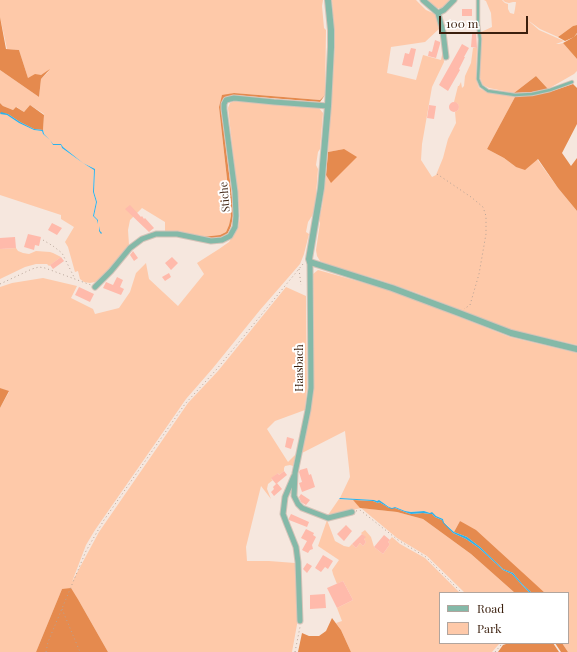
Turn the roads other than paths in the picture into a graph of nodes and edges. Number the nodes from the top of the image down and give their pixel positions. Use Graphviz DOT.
graph roads {
  1 [pos="328,0"];
  2 [pos="423,0"];
  3 [pos="454,0"];
  4 [pos="478,0"];
  5 [pos="438,13"];
  6 [pos="446,57"];
  7 [pos="572,82"];
  8 [pos="328,106"];
  9 [pos="309,260"];
  10 [pos="95,287"];
  11 [pos="577,349"];
  12 [pos="295,473"];
  13 [pos="352,512"];
  14 [pos="300,620"];
  1 -- 8 [label="street"];
  2 -- 5 [label="street"];
  3 -- 5 [label="street"];
  4 -- 7 [label="lane"];
  5 -- 6 [label="street"];
  8 -- 9 [label="street"];
  8 -- 10 [label="street, Stiche"];
  9 -- 11 [label="street"];
  9 -- 12 [label="street, Haasbach"];
  12 -- 13 [label="street, Haasbach"];
  12 -- 14 [label="street, Haasbach"];
}
